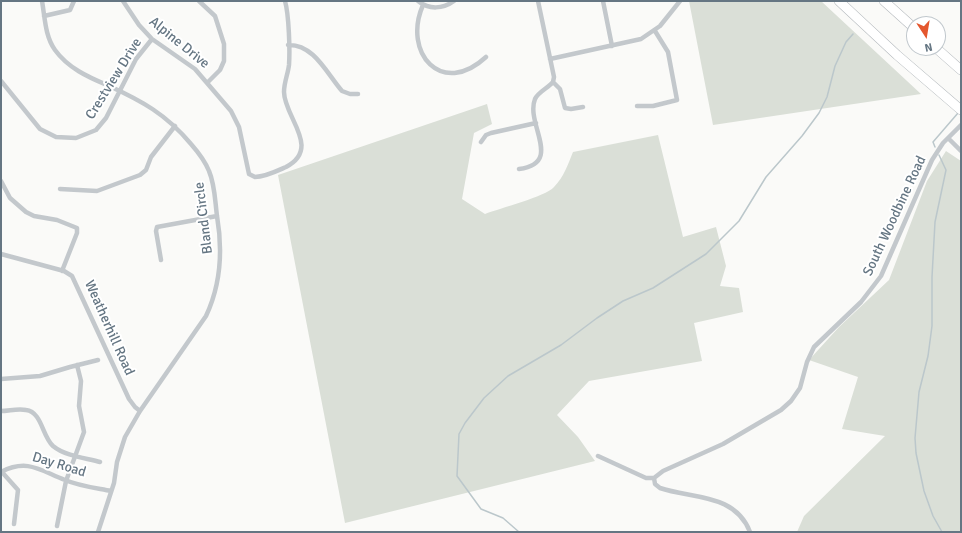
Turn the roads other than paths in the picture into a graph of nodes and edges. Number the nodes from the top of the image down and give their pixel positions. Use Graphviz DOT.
graph roads {
  1 [pos="42,1"];
  2 [pos="74,1"];
  3 [pos="123,1"];
  4 [pos="199,1"];
  5 [pos="285,1"];
  6 [pos="418,1"];
  7 [pos="454,1"];
  8 [pos="538,1"];
  9 [pos="603,1"];
  10 [pos="680,1"];
  11 [pos="839,1"];
  12 [pos="884,1"];
  13 [pos="423,5"];
  14 [pos="44,16"];
  15 [pos="906,21"];
  16 [pos="655,31"];
  17 [pos="152,39"];
  18 [pos="288,45"];
  19 [pos="612,46"];
  20 [pos="945,56"];
  21 [pos="486,57"];
  22 [pos="550,60"];
  23 [pos="961,70"];
  24 [pos="1,81"];
  25 [pos="208,82"];
  26 [pos="553,82"];
  27 [pos="120,91"];
  28 [pos="358,94"];
  29 [pos="637,106"];
  30 [pos="583,107"];
  31 [pos="961,110"];
  32 [pos="536,123"];
  33 [pos="961,125"];
  34 [pos="175,126"];
  35 [pos="948,138"];
  36 [pos="481,142"];
  37 [pos="961,150"];
  38 [pos="518,169"];
  39 [pos="1,181"];
  40 [pos="60,189"];
  41 [pos="217,216"];
  42 [pos="1,254"];
  43 [pos="161,260"];
  44 [pos="62,271"];
  45 [pos="98,360"];
  46 [pos="77,365"];
  47 [pos="1,379"];
  48 [pos="1,411"];
  49 [pos="140,411"];
  50 [pos="75,456"];
  51 [pos="598,456"];
  52 [pos="100,462"];
  53 [pos="1,472"];
  54 [pos="654,478"];
  55 [pos="66,481"];
  56 [pos="111,491"];
  57 [pos="14,524"];
  58 [pos="57,526"];
  59 [pos="98,532"];
  60 [pos="750,532"];
  1 -- 14 [label="street, Bland Circle"];
  2 -- 14 [label="street"];
  3 -- 17 [label="street, Alpine Drive"];
  4 -- 25 [label="street, Alpine Drive"];
  5 -- 18 [label="street"];
  6 -- 13 [label="street"];
  7 -- 13 [label="street"];
  8 -- 22 [label="street"];
  9 -- 19 [label="street"];
  10 -- 16 [label="street"];
  11 -- 31 [label="highway"];
  12 -- 15 [label="highway"];
  13 -- 21 [label="street"];
  14 -- 27 [label="street, Bland Circle"];
  16 -- 19 [label="street"];
  16 -- 29 [label="street"];
  17 -- 25 [label="street, Alpine Drive"];
  17 -- 27 [label="street, Crestview Drive"];
  18 -- 25 [label="street, Alpine Drive"];
  18 -- 28 [label="street"];
  19 -- 22 [label="street"];
  20 -- 23 [label="highway"];
  22 -- 26 [label="street"];
  24 -- 27 [label="street, Crestview Drive"];
  26 -- 30 [label="street"];
  26 -- 32 [label="street"];
  27 -- 34 [label="street, Bland Circle"];
  32 -- 36 [label="street"];
  32 -- 38 [label="street"];
  33 -- 35 [label="street, South Woodbine Road"];
  34 -- 40 [label="street"];
  34 -- 41 [label="street, Bland Circle"];
  35 -- 37 [label="street"];
  35 -- 54 [label="street, South Woodbine Road"];
  39 -- 44 [label="street"];
  41 -- 43 [label="street"];
  41 -- 49 [label="street, Bland Circle"];
  42 -- 44 [label="street, Weatherhill Road"];
  44 -- 49 [label="street, Weatherhill Road"];
  45 -- 46 [label="street"];
  46 -- 47 [label="street"];
  46 -- 50 [label="street"];
  48 -- 50 [label="street"];
  49 -- 56 [label="street, Bland Circle"];
  50 -- 52 [label="street"];
  50 -- 55 [label="street"];
  51 -- 54 [label="street"];
  53 -- 55 [label="street, Day Road"];
  53 -- 57 [label="street"];
  54 -- 60 [label="street"];
  55 -- 56 [label="street, Day Road"];
  55 -- 58 [label="street"];
  56 -- 59 [label="street, Bland Circle"];
}
